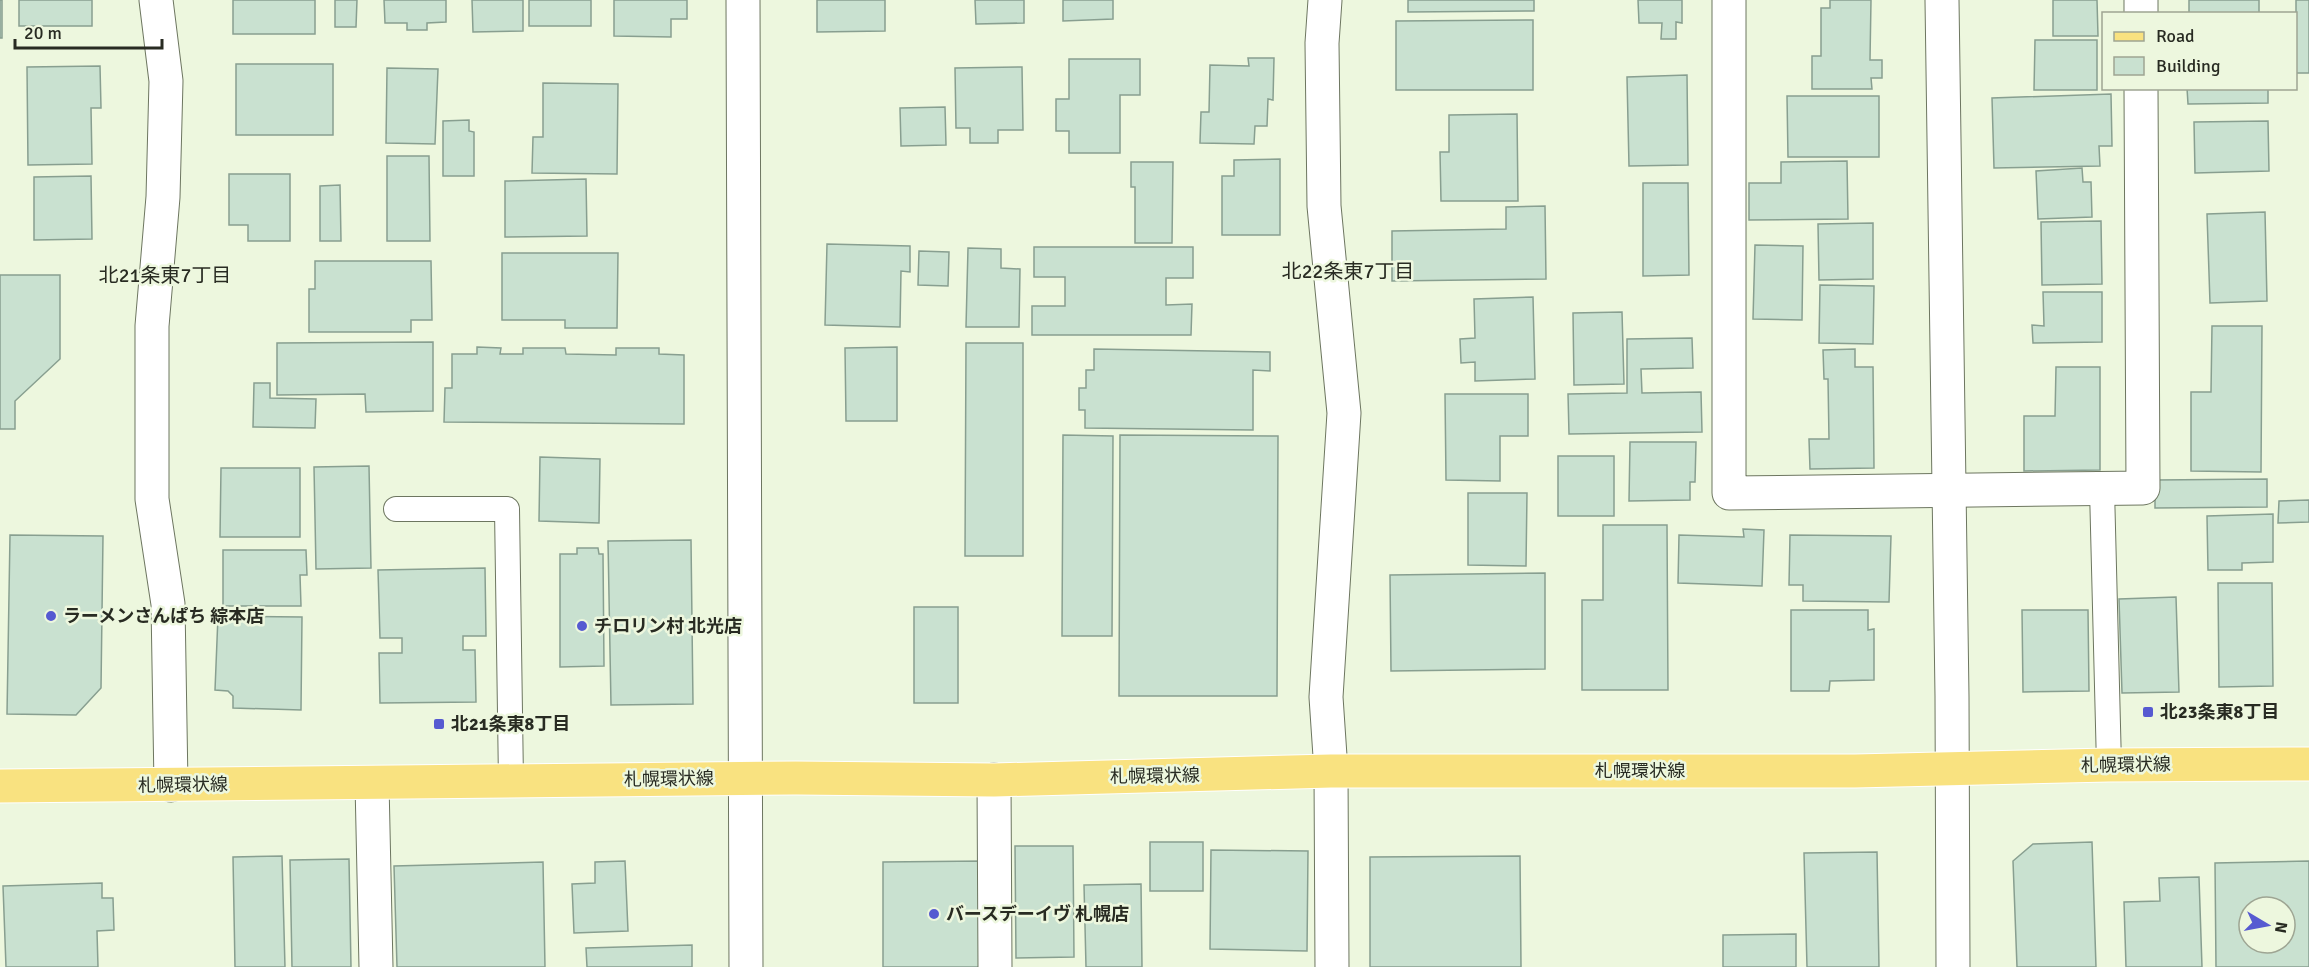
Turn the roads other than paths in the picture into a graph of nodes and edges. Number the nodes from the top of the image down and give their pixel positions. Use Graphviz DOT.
graph roads {
  1 [pos="156,0"];
  2 [pos="743,0"];
  3 [pos="1325,0"];
  4 [pos="1729,0"];
  5 [pos="1942,0"];
  6 [pos="2142,90"];
  7 [pos="2102,489"];
  8 [pos="1950,490"];
  9 [pos="396,509"];
  10 [pos="2309,764"];
  11 [pos="2109,765"];
  12 [pos="1953,769"];
  13 [pos="1331,771"];
  14 [pos="744,778"];
  15 [pos="994,780"];
  16 [pos="511,781"];
  17 [pos="372,783"];
  18 [pos="171,785"];
  19 [pos="0,786"];
  20 [pos="376,967"];
  21 [pos="746,967"];
  22 [pos="995,967"];
  23 [pos="1332,967"];
  24 [pos="1953,967"];
  1 -- 18 [label="street"];
  2 -- 14 [label="street"];
  3 -- 13 [label="street"];
  4 -- 8 [label="street"];
  5 -- 8 [label="street"];
  6 -- 7 [label="street"];
  7 -- 8 [label="street"];
  7 -- 11 [label="lane"];
  8 -- 12 [label="street"];
  9 -- 16 [label="lane"];
  10 -- 11 [label="main road, 札幌環状線"];
  11 -- 12 [label="main road, 札幌環状線"];
  12 -- 13 [label="main road, 札幌環状線"];
  12 -- 24 [label="street"];
  13 -- 15 [label="main road, 札幌環状線"];
  13 -- 23 [label="street"];
  14 -- 15 [label="main road, 札幌環状線"];
  14 -- 16 [label="main road, 札幌環状線"];
  14 -- 21 [label="street"];
  15 -- 22 [label="street"];
  16 -- 17 [label="main road, 札幌環状線"];
  17 -- 18 [label="main road, 札幌環状線"];
  17 -- 20 [label="street"];
  18 -- 19 [label="main road, 札幌環状線"];
}
